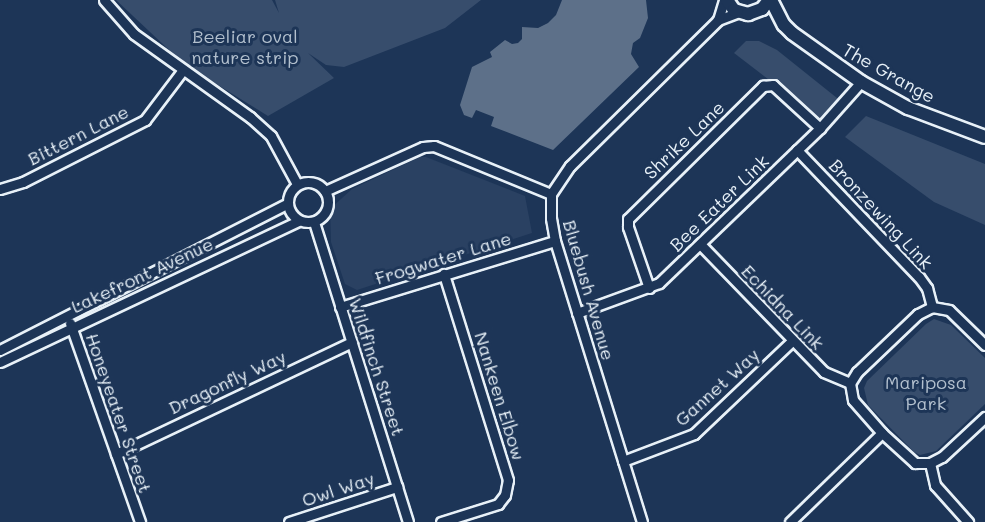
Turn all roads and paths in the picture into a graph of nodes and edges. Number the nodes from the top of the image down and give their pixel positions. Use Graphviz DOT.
graph roads {
  1 [pos="104,0"];
  2 [pos="725,0"];
  3 [pos="770,0"];
  4 [pos="739,12"];
  5 [pos="756,13"];
  6 [pos="718,20"];
  7 [pos="784,25"];
  8 [pos="183,70"];
  9 [pos="861,82"];
  10 [pos="820,128"];
  11 [pos="985,137"];
  12 [pos="797,150"];
  13 [pos="297,184"];
  14 [pos="0,189"];
  15 [pos="325,191"];
  16 [pos="551,194"];
  17 [pos="287,204"];
  18 [pos="298,221"];
  19 [pos="314,222"];
  20 [pos="555,241"];
  21 [pos="700,244"];
  22 [pos="444,274"];
  23 [pos="649,288"];
  24 [pos="340,307"];
  25 [pos="932,307"];
  26 [pos="577,313"];
  27 [pos="67,315"];
  28 [pos="71,326"];
  29 [pos="983,339"];
  30 [pos="792,341"];
  31 [pos="352,342"];
  32 [pos="0,350"];
  33 [pos="0,362"];
  34 [pos="850,383"];
  35 [pos="985,417"];
  36 [pos="882,433"];
  37 [pos="116,454"];
  38 [pos="623,461"];
  39 [pos="930,463"];
  40 [pos="397,487"];
  41 [pos="140,522"];
  42 [pos="289,522"];
  43 [pos="408,522"];
  44 [pos="441,522"];
  45 [pos="642,522"];
  46 [pos="790,522"];
  47 [pos="968,522"];
  1 -- 8 [label="street"];
  2 -- 4 [label="street"];
  2 -- 6 [label="street"];
  3 -- 5 [label="street"];
  3 -- 7 [label="street, The Grange"];
  4 -- 5 [label="street, The Grange"];
  4 -- 6 [label="street"];
  5 -- 7 [label="street, The Grange"];
  6 -- 16 [label="street"];
  7 -- 9 [label="street, The Grange"];
  8 -- 13 [label="street"];
  8 -- 14 [label="street, Bittern Lane"];
  9 -- 10 [label="street, Bee Eater Link"];
  9 -- 11 [label="street, The Grange"];
  10 -- 12 [label="street, Bee Eater Link"];
  10 -- 23 [label="street, Shrike Lane"];
  12 -- 21 [label="street, Bee Eater Link"];
  12 -- 25 [label="street, Bronzewing Link"];
  13 -- 15 [label="street"];
  13 -- 17 [label="street"];
  15 -- 16 [label="street"];
  15 -- 19 [label="street"];
  16 -- 20 [label="street, Bluebush Avenue"];
  17 -- 18 [label="street"];
  17 -- 27 [label="street, Lakefront Avenue"];
  18 -- 19 [label="street"];
  18 -- 28 [label="street, Lakefront Avenue"];
  19 -- 24 [label="street, Wildfinch Street"];
  20 -- 22 [label="street, Frogwater Lane"];
  20 -- 26 [label="street, Bluebush Avenue"];
  21 -- 23 [label="street, Bee Eater Link"];
  21 -- 30 [label="street, Echidna Link"];
  22 -- 24 [label="street, Frogwater Lane"];
  22 -- 44 [label="street, Nankeen Elbow"];
  23 -- 26 [label="street, Bee Eater Link"];
  24 -- 31 [label="street, Wildfinch Street"];
  25 -- 29 [label="street"];
  25 -- 34 [label="street"];
  26 -- 38 [label="street, Bluebush Avenue"];
  27 -- 28 [label="street, Honeyeater Street"];
  27 -- 32 [label="street, Lakefront Avenue"];
  28 -- 33 [label="street, Lakefront Avenue"];
  28 -- 37 [label="street, Honeyeater Street"];
  30 -- 34 [label="street, Echidna Link"];
  30 -- 38 [label="street, Gannet Way"];
  31 -- 37 [label="street, Dragonfly Way"];
  31 -- 40 [label="street, Wildfinch Street"];
  34 -- 36 [label="street"];
  35 -- 39 [label="street"];
  36 -- 39 [label="street"];
  36 -- 46 [label="street"];
  37 -- 41 [label="street, Honeyeater Street"];
  38 -- 45 [label="street, Bluebush Avenue"];
  39 -- 47 [label="street"];
  40 -- 42 [label="street, Owl Way"];
  40 -- 43 [label="street, Wildfinch Street"];
}
